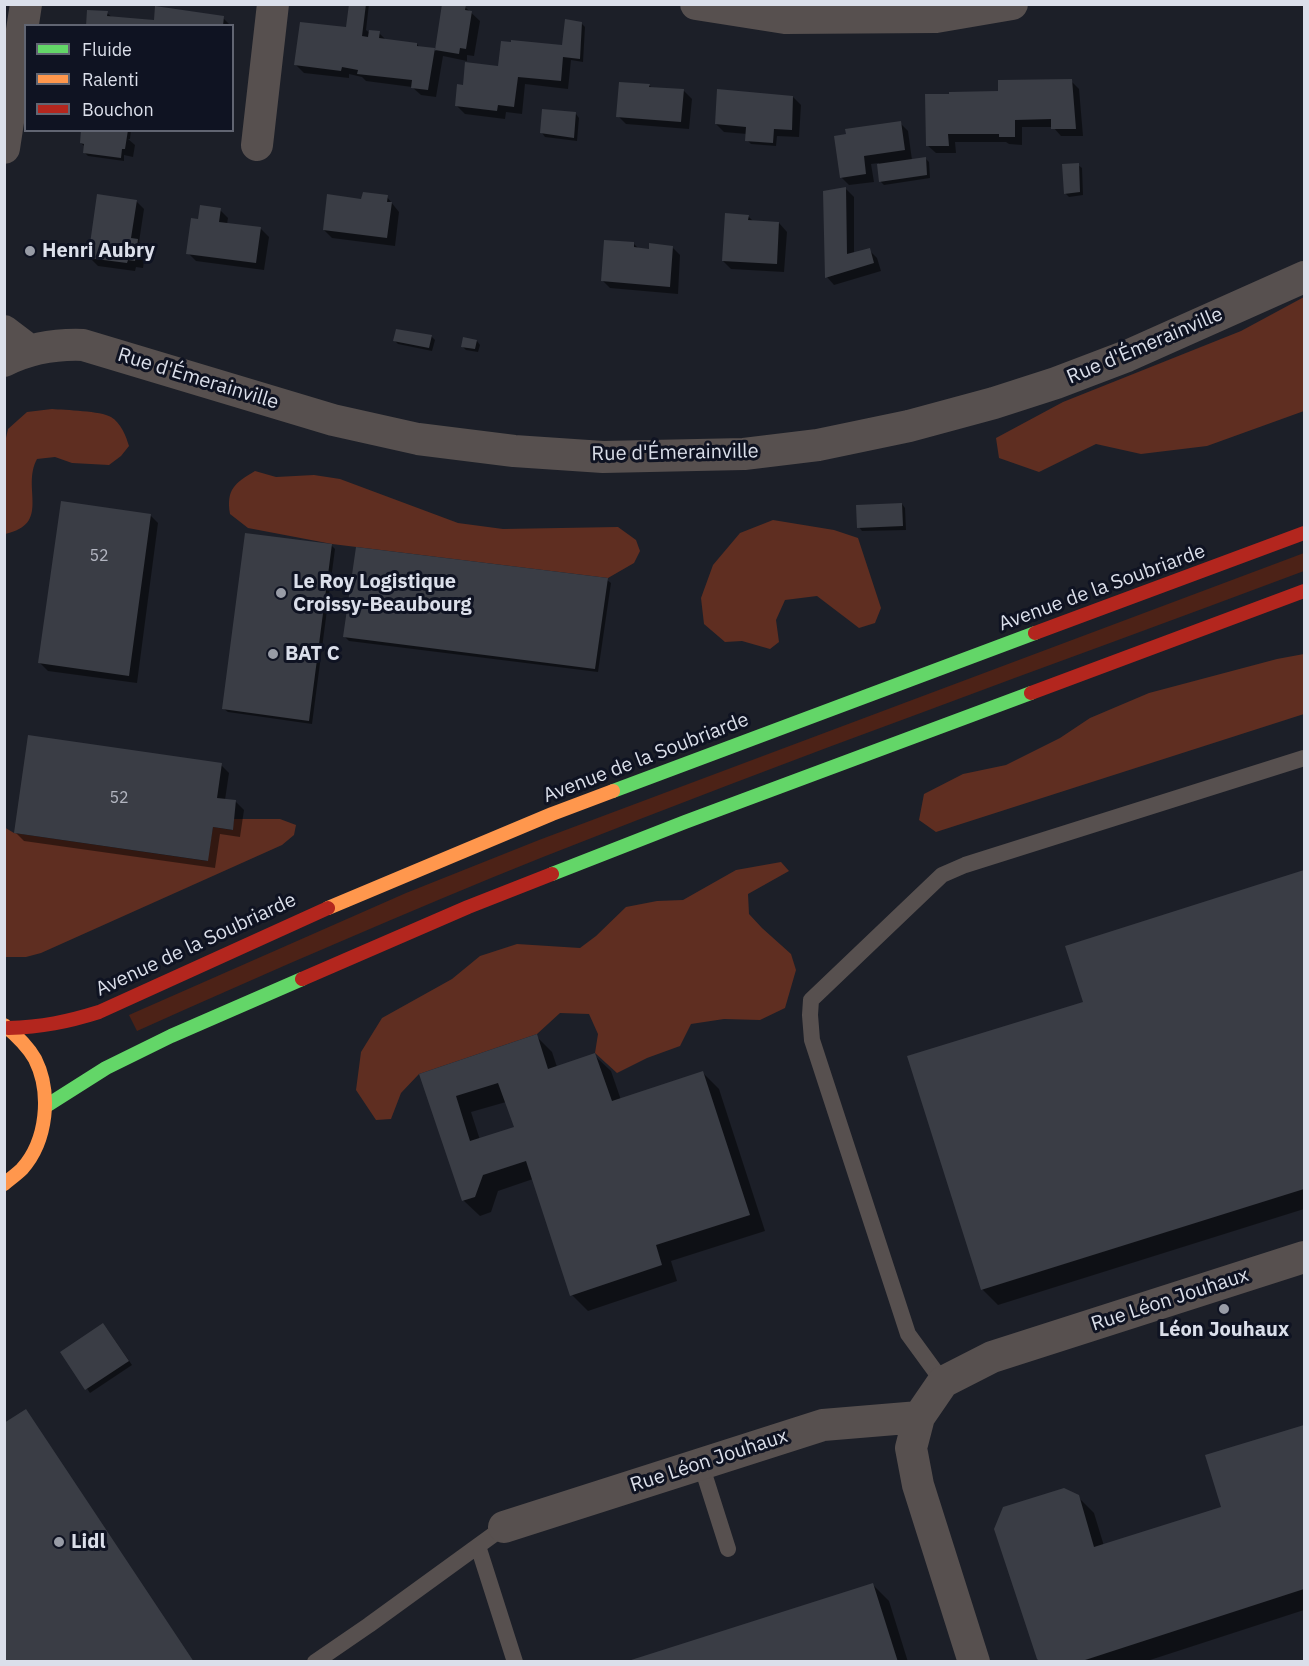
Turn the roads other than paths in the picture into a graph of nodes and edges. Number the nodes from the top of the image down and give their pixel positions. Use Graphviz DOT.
graph roads {
  1 [pos="26,4"];
  2 [pos="273,4"];
  3 [pos="696,4"];
  4 [pos="1012,4"];
  5 [pos="257,145"];
  6 [pos="4,148"];
  7 [pos="1305,277"];
  8 [pos="4,332"];
  9 [pos="17,356"];
  10 [pos="1305,533"];
  11 [pos="1305,591"];
  12 [pos="1305,758"];
  13 [pos="6,1027"];
  14 [pos="46,1106"];
  15 [pos="4,1184"];
  16 [pos="1305,1257"];
  17 [pos="943,1382"];
  18 [pos="919,1418"];
  19 [pos="701,1464"];
  20 [pos="504,1527"];
  21 [pos="478,1546"];
  22 [pos="728,1549"];
  23 [pos="315,1662"];
  24 [pos="515,1662"];
  25 [pos="974,1662"];
  1 -- 6 [label="street"];
  2 -- 5 [label="street"];
  3 -- 4 [label="street"];
  7 -- 9 [label="street, Rue d'Émerainville"];
  8 -- 9 [label="street, Rue d'Émerainville"];
  10 -- 13 [label="street, Avenue de la Soubriarde"];
  11 -- 14 [label="street"];
  12 -- 17 [label="lane"];
  13 -- 14 [label="street"];
  14 -- 15 [label="street"];
  16 -- 17 [label="street, Rue Léon Jouhaux"];
  17 -- 18 [label="street, Rue Léon Jouhaux"];
  18 -- 19 [label="street, Rue Léon Jouhaux"];
  18 -- 25 [label="street, Rue Léon Jouhaux"];
  19 -- 20 [label="street, Rue Léon Jouhaux"];
  19 -- 22 [label="lane"];
  20 -- 21 [label="lane"];
  21 -- 23 [label="lane"];
  21 -- 24 [label="lane"];
}
